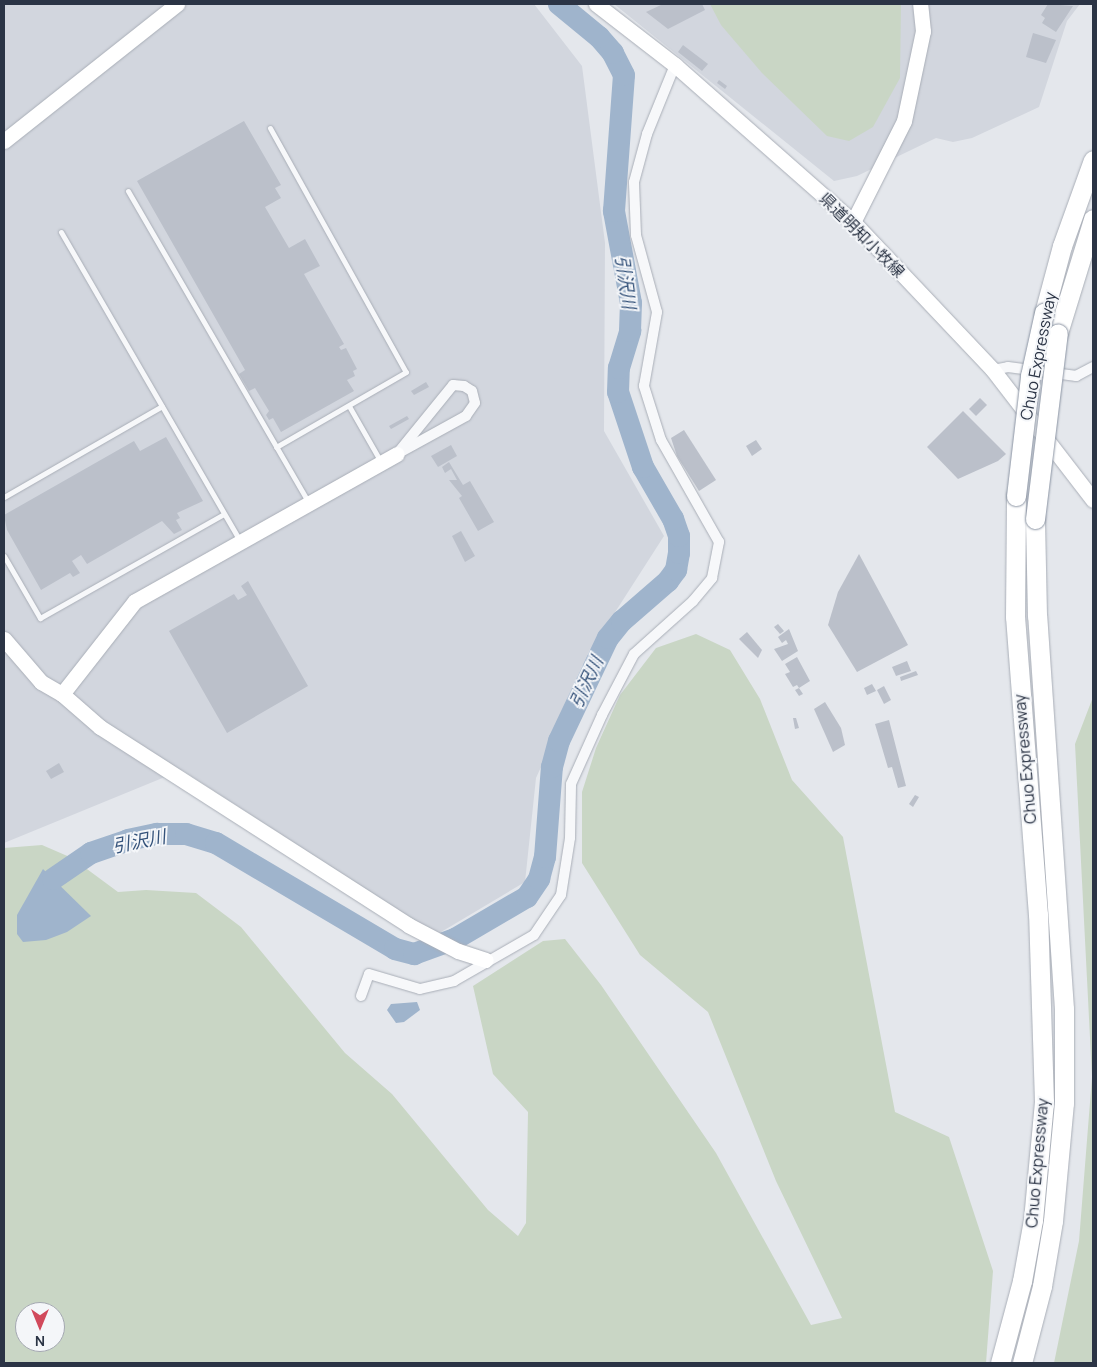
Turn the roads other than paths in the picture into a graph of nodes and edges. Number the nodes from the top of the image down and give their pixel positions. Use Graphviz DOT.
graph roads {
  1 [pos="177,4"];
  2 [pos="596,4"];
  3 [pos="920,4"];
  4 [pos="675,65"];
  5 [pos="270,128"];
  6 [pos="4,141"];
  7 [pos="1093,160"];
  8 [pos="128,191"];
  9 [pos="1093,219"];
  10 [pos="854,222"];
  11 [pos="61,232"];
  12 [pos="1093,367"];
  13 [pos="993,370"];
  14 [pos="162,406"];
  15 [pos="350,406"];
  16 [pos="276,447"];
  17 [pos="396,454"];
  18 [pos="381,463"];
  19 [pos="4,497"];
  20 [pos="1093,500"];
  21 [pos="308,504"];
  22 [pos="224,514"];
  23 [pos="240,542"];
  24 [pos="4,556"];
  25 [pos="4,639"];
  26 [pos="62,694"];
  27 [pos="486,960"];
  28 [pos="361,996"];
  29 [pos="1000,1363"];
  30 [pos="1022,1363"];
  1 -- 6 [label="street"];
  2 -- 4 [label="street, 県道明知小牧線"];
  3 -- 10 [label="street"];
  4 -- 10 [label="street, 県道明知小牧線"];
  4 -- 27 [label="street"];
  5 -- 15 [label="lane"];
  7 -- 29 [label="highway, Chuo Expressway, bridge"];
  8 -- 16 [label="lane"];
  9 -- 30 [label="highway, Chuo Expressway, bridge"];
  10 -- 13 [label="street, 県道明知小牧線"];
  11 -- 14 [label="lane"];
  12 -- 13 [label="street"];
  13 -- 20 [label="street, 県道明知小牧線"];
  14 -- 19 [label="lane"];
  14 -- 22 [label="lane"];
  15 -- 16 [label="lane"];
  15 -- 18 [label="lane"];
  16 -- 21 [label="lane"];
  17 -- 17 [label="street"];
  17 -- 18 [label="street"];
  18 -- 21 [label="street"];
  21 -- 23 [label="street"];
  22 -- 23 [label="lane"];
  22 -- 24 [label="lane"];
  23 -- 26 [label="street"];
  25 -- 26 [label="street"];
  26 -- 27 [label="street"];
  27 -- 28 [label="street"];
}
